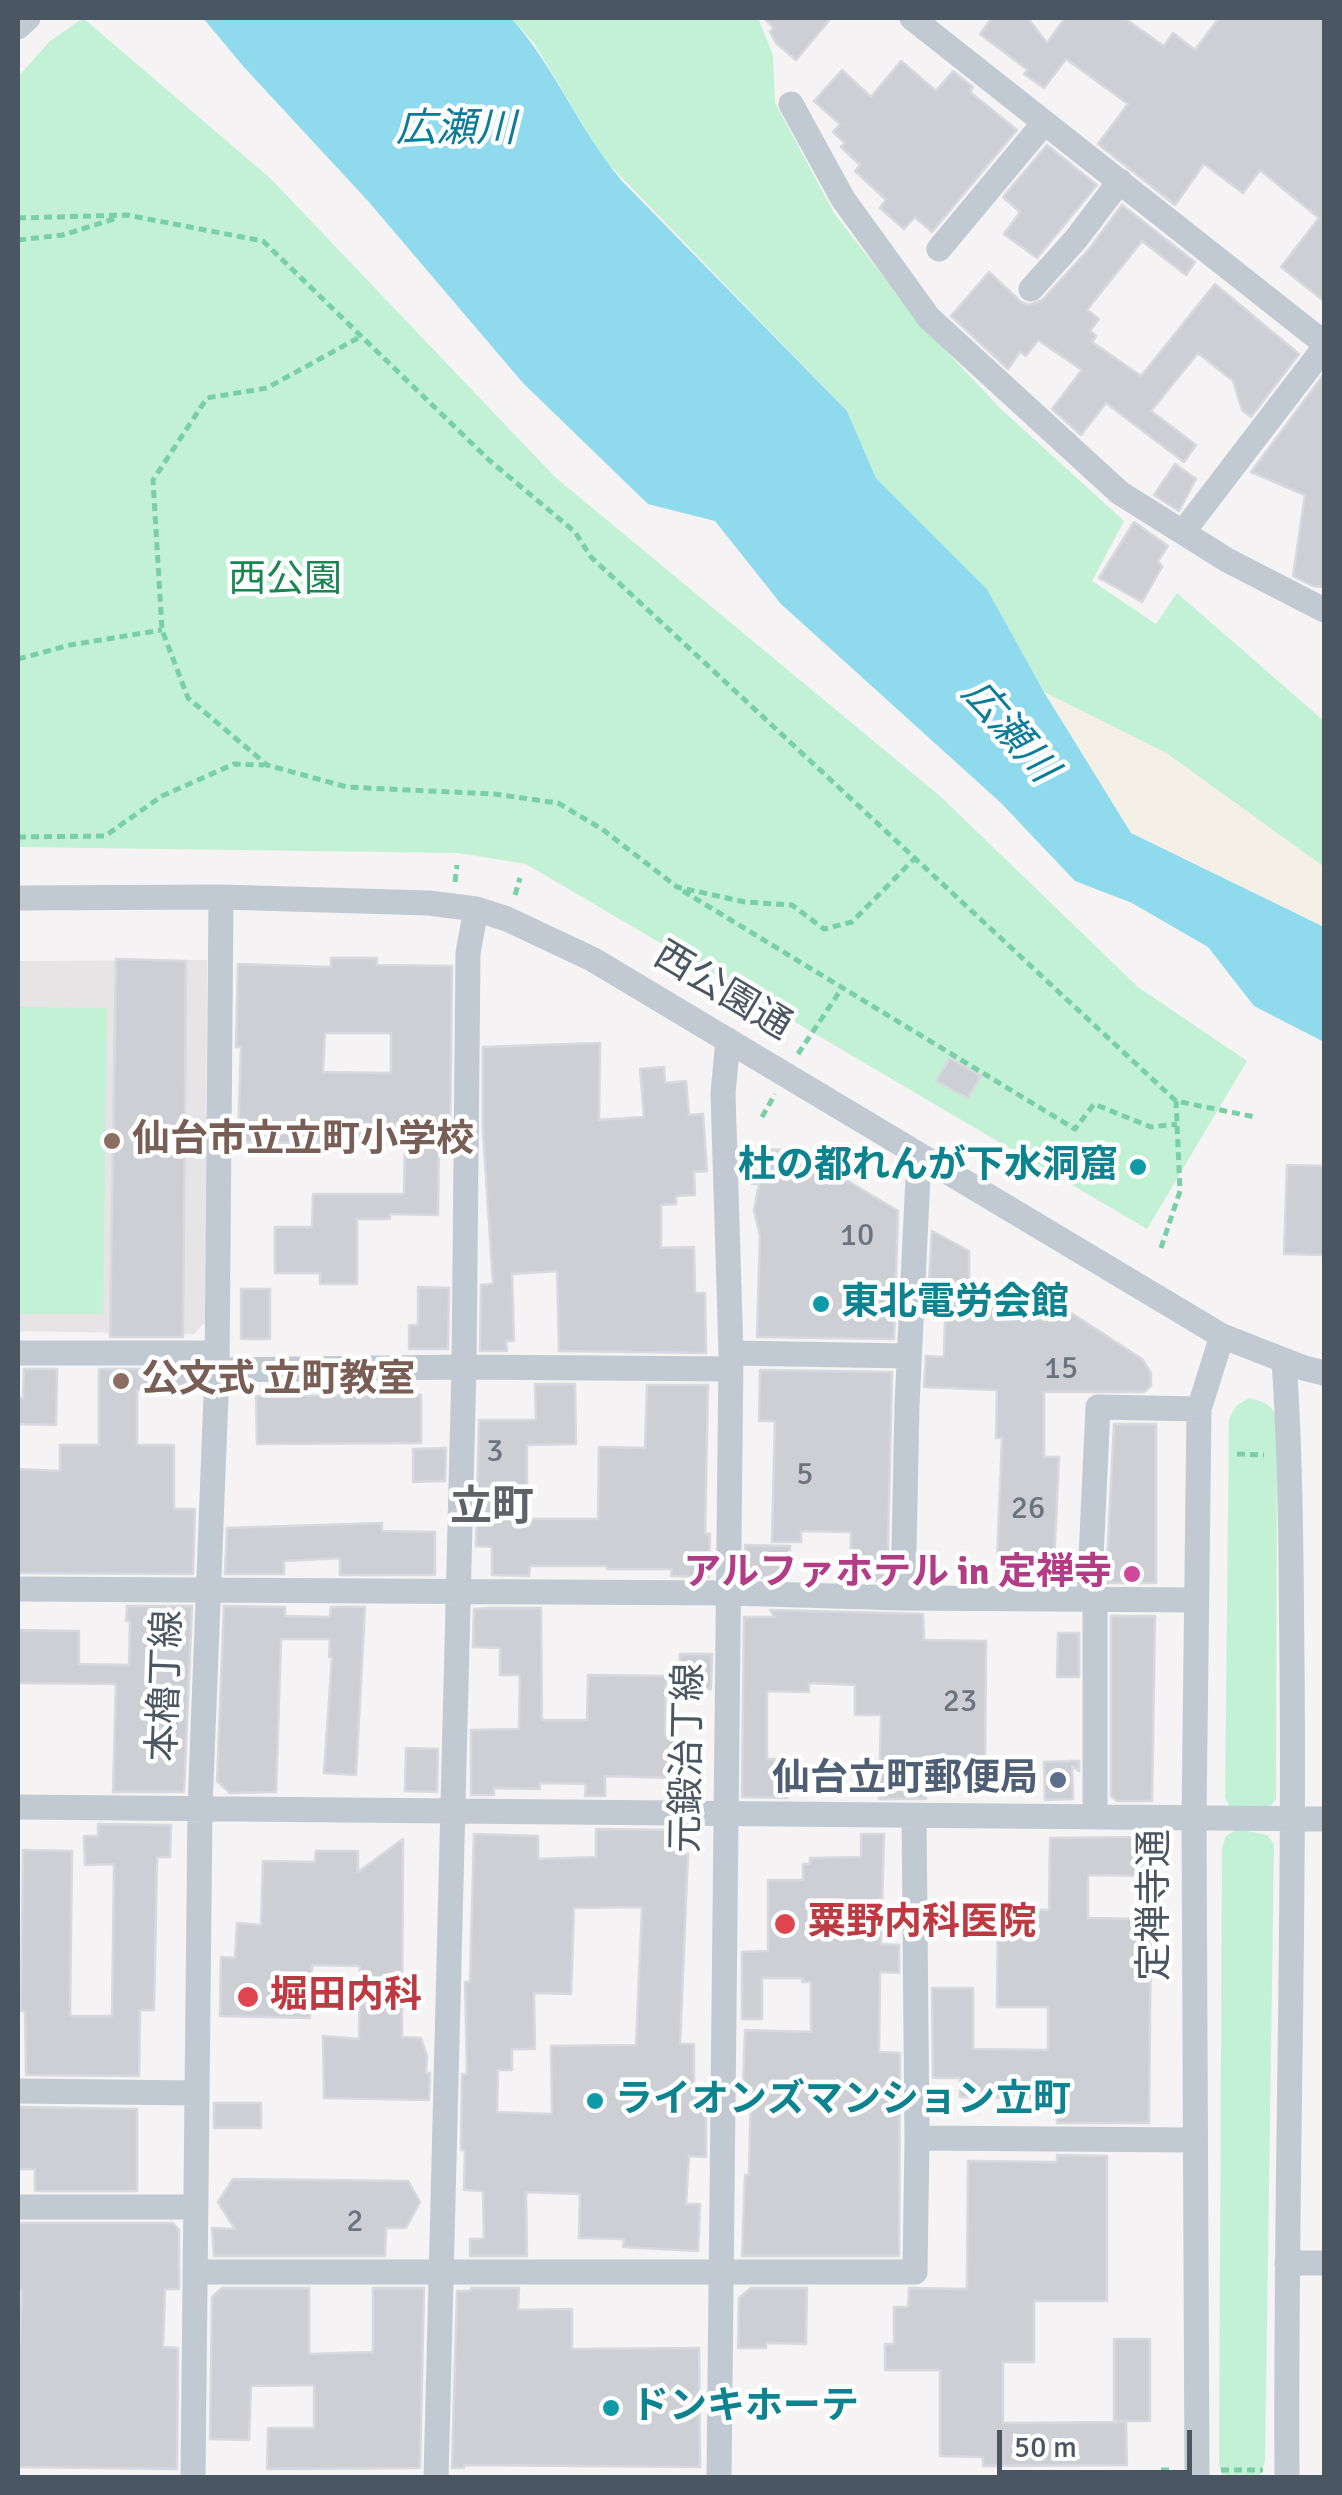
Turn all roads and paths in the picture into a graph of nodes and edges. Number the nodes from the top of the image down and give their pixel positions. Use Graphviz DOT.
graph roads {
  1 [pos="28,18"];
  2 [pos="912,18"];
  3 [pos="18,27"];
  4 [pos="791,104"];
  5 [pos="1044,122"];
  6 [pos="1120,181"];
  7 [pos="127,215"];
  8 [pos="18,218"];
  9 [pos="18,240"];
  10 [pos="939,249"];
  11 [pos="1030,289"];
  12 [pos="359,338"];
  13 [pos="1324,346"];
  14 [pos="1183,532"];
  15 [pos="1324,610"];
  16 [pos="162,630"];
  17 [pos="18,659"];
  18 [pos="267,765"];
  19 [pos="18,837"];
  20 [pos="916,856"];
  21 [pos="678,887"];
  22 [pos="220,897"];
  23 [pos="18,898"];
  24 [pos="476,909"];
  25 [pos="843,988"];
  26 [pos="728,1040"];
  27 [pos="807,1040"];
  28 [pos="1176,1102"];
  29 [pos="1255,1116"];
  30 [pos="1177,1124"];
  31 [pos="919,1156"];
  32 [pos="1161,1248"];
  33 [pos="1222,1336"];
  34 [pos="18,1354"];
  35 [pos="909,1356"];
  36 [pos="730,1361"];
  37 [pos="1284,1361"];
  38 [pos="216,1362"];
  39 [pos="464,1367"];
  40 [pos="1324,1373"];
  41 [pos="1199,1409"];
  42 [pos="1237,1454"];
  43 [pos="1267,1455"];
  44 [pos="18,1589"];
  45 [pos="208,1590"];
  46 [pos="457,1592"];
  47 [pos="728,1593"];
  48 [pos="903,1598"];
  49 [pos="1196,1600"];
  50 [pos="1092,1601"];
  51 [pos="18,1808"];
  52 [pos="200,1808"];
  53 [pos="453,1812"];
  54 [pos="726,1812"];
  55 [pos="914,1816"];
  56 [pos="1096,1817"];
  57 [pos="1194,1818"];
  58 [pos="1294,1818"];
  59 [pos="1324,1819"];
  60 [pos="18,2091"];
  61 [pos="197,2093"];
  62 [pos="918,2138"];
  63 [pos="1194,2140"];
  64 [pos="196,2207"];
  65 [pos="18,2208"];
  66 [pos="1286,2262"];
  67 [pos="1324,2263"];
  68 [pos="440,2270"];
  69 [pos="195,2272"];
  70 [pos="722,2272"];
  71 [pos="1161,2470"];
  72 [pos="1171,2470"];
  73 [pos="1209,2474"];
  74 [pos="1275,2474"];
  75 [pos="194,2478"];
  76 [pos="436,2478"];
  77 [pos="719,2478"];
  1 -- 3 [label="street"];
  2 -- 5 [label="street"];
  4 -- 14 [label="street"];
  5 -- 6 [label="street"];
  5 -- 10 [label="street"];
  6 -- 11 [label="street"];
  6 -- 13 [label="street"];
  7 -- 8 [label="path"];
  7 -- 9 [label="path"];
  7 -- 12 [label="path"];
  12 -- 16 [label="path"];
  12 -- 20 [label="path"];
  13 -- 14 [label="street"];
  14 -- 15 [label="street"];
  16 -- 17 [label="path"];
  16 -- 18 [label="path"];
  18 -- 19 [label="path"];
  18 -- 21 [label="path"];
  20 -- 21 [label="path"];
  20 -- 28 [label="path"];
  21 -- 25 [label="path"];
  22 -- 23 [label="street, 西公園通"];
  22 -- 24 [label="street, 西公園通"];
  22 -- 38 [label="street, 本櫓丁線"];
  24 -- 26 [label="street, 西公園通"];
  24 -- 39 [label="street"];
  25 -- 27 [label="path"];
  25 -- 30 [label="path"];
  26 -- 31 [label="street, 西公園通"];
  26 -- 36 [label="street, 元鍛治丁線"];
  28 -- 29 [label="path"];
  28 -- 30 [label="path"];
  30 -- 32 [label="path"];
  31 -- 33 [label="street, 西公園通"];
  31 -- 35 [label="street"];
  33 -- 37 [label="street, 西公園通"];
  33 -- 41 [label="street, 定禅寺通"];
  34 -- 38 [label="street"];
  35 -- 36 [label="street"];
  35 -- 48 [label="street"];
  36 -- 39 [label="street"];
  36 -- 47 [label="street, 元鍛治丁線"];
  37 -- 40 [label="street, 西公園通"];
  37 -- 58 [label="street"];
  38 -- 39 [label="street"];
  38 -- 45 [label="street, 本櫓丁線"];
  39 -- 46 [label="street"];
  41 -- 49 [label="street, 定禅寺通"];
  41 -- 50 [label="street"];
  42 -- 43 [label="path"];
  44 -- 45 [label="street"];
  45 -- 46 [label="street"];
  45 -- 52 [label="street, 本櫓丁線"];
  46 -- 47 [label="street"];
  46 -- 53 [label="street"];
  47 -- 48 [label="street"];
  47 -- 54 [label="street, 元鍛治丁線"];
  48 -- 50 [label="street"];
  49 -- 50 [label="street"];
  49 -- 57 [label="street, 定禅寺通"];
  50 -- 56 [label="street"];
  51 -- 52 [label="street"];
  52 -- 53 [label="street"];
  52 -- 61 [label="street, 本櫓丁線"];
  53 -- 54 [label="street"];
  53 -- 68 [label="street"];
  54 -- 55 [label="street"];
  54 -- 70 [label="street, 元鍛治丁線"];
  55 -- 56 [label="street"];
  55 -- 62 [label="street"];
  56 -- 57 [label="street"];
  57 -- 58 [label="street"];
  57 -- 63 [label="street, 定禅寺通"];
  58 -- 59 [label="street"];
  58 -- 66 [label="street"];
  60 -- 61 [label="street"];
  61 -- 64 [label="street, 本櫓丁線"];
  62 -- 63 [label="street"];
  62 -- 70 [label="street"];
  63 -- 73 [label="street, 定禅寺通"];
  64 -- 65 [label="street"];
  64 -- 69 [label="street, 本櫓丁線"];
  66 -- 67 [label="street"];
  66 -- 74 [label="street"];
  68 -- 69 [label="street"];
  68 -- 70 [label="street"];
  68 -- 76 [label="street"];
  69 -- 75 [label="street, 本櫓丁線"];
  70 -- 77 [label="street, 元鍛治丁線"];
  71 -- 72 [label="path"];
  73 -- 74 [label="path"];
}
